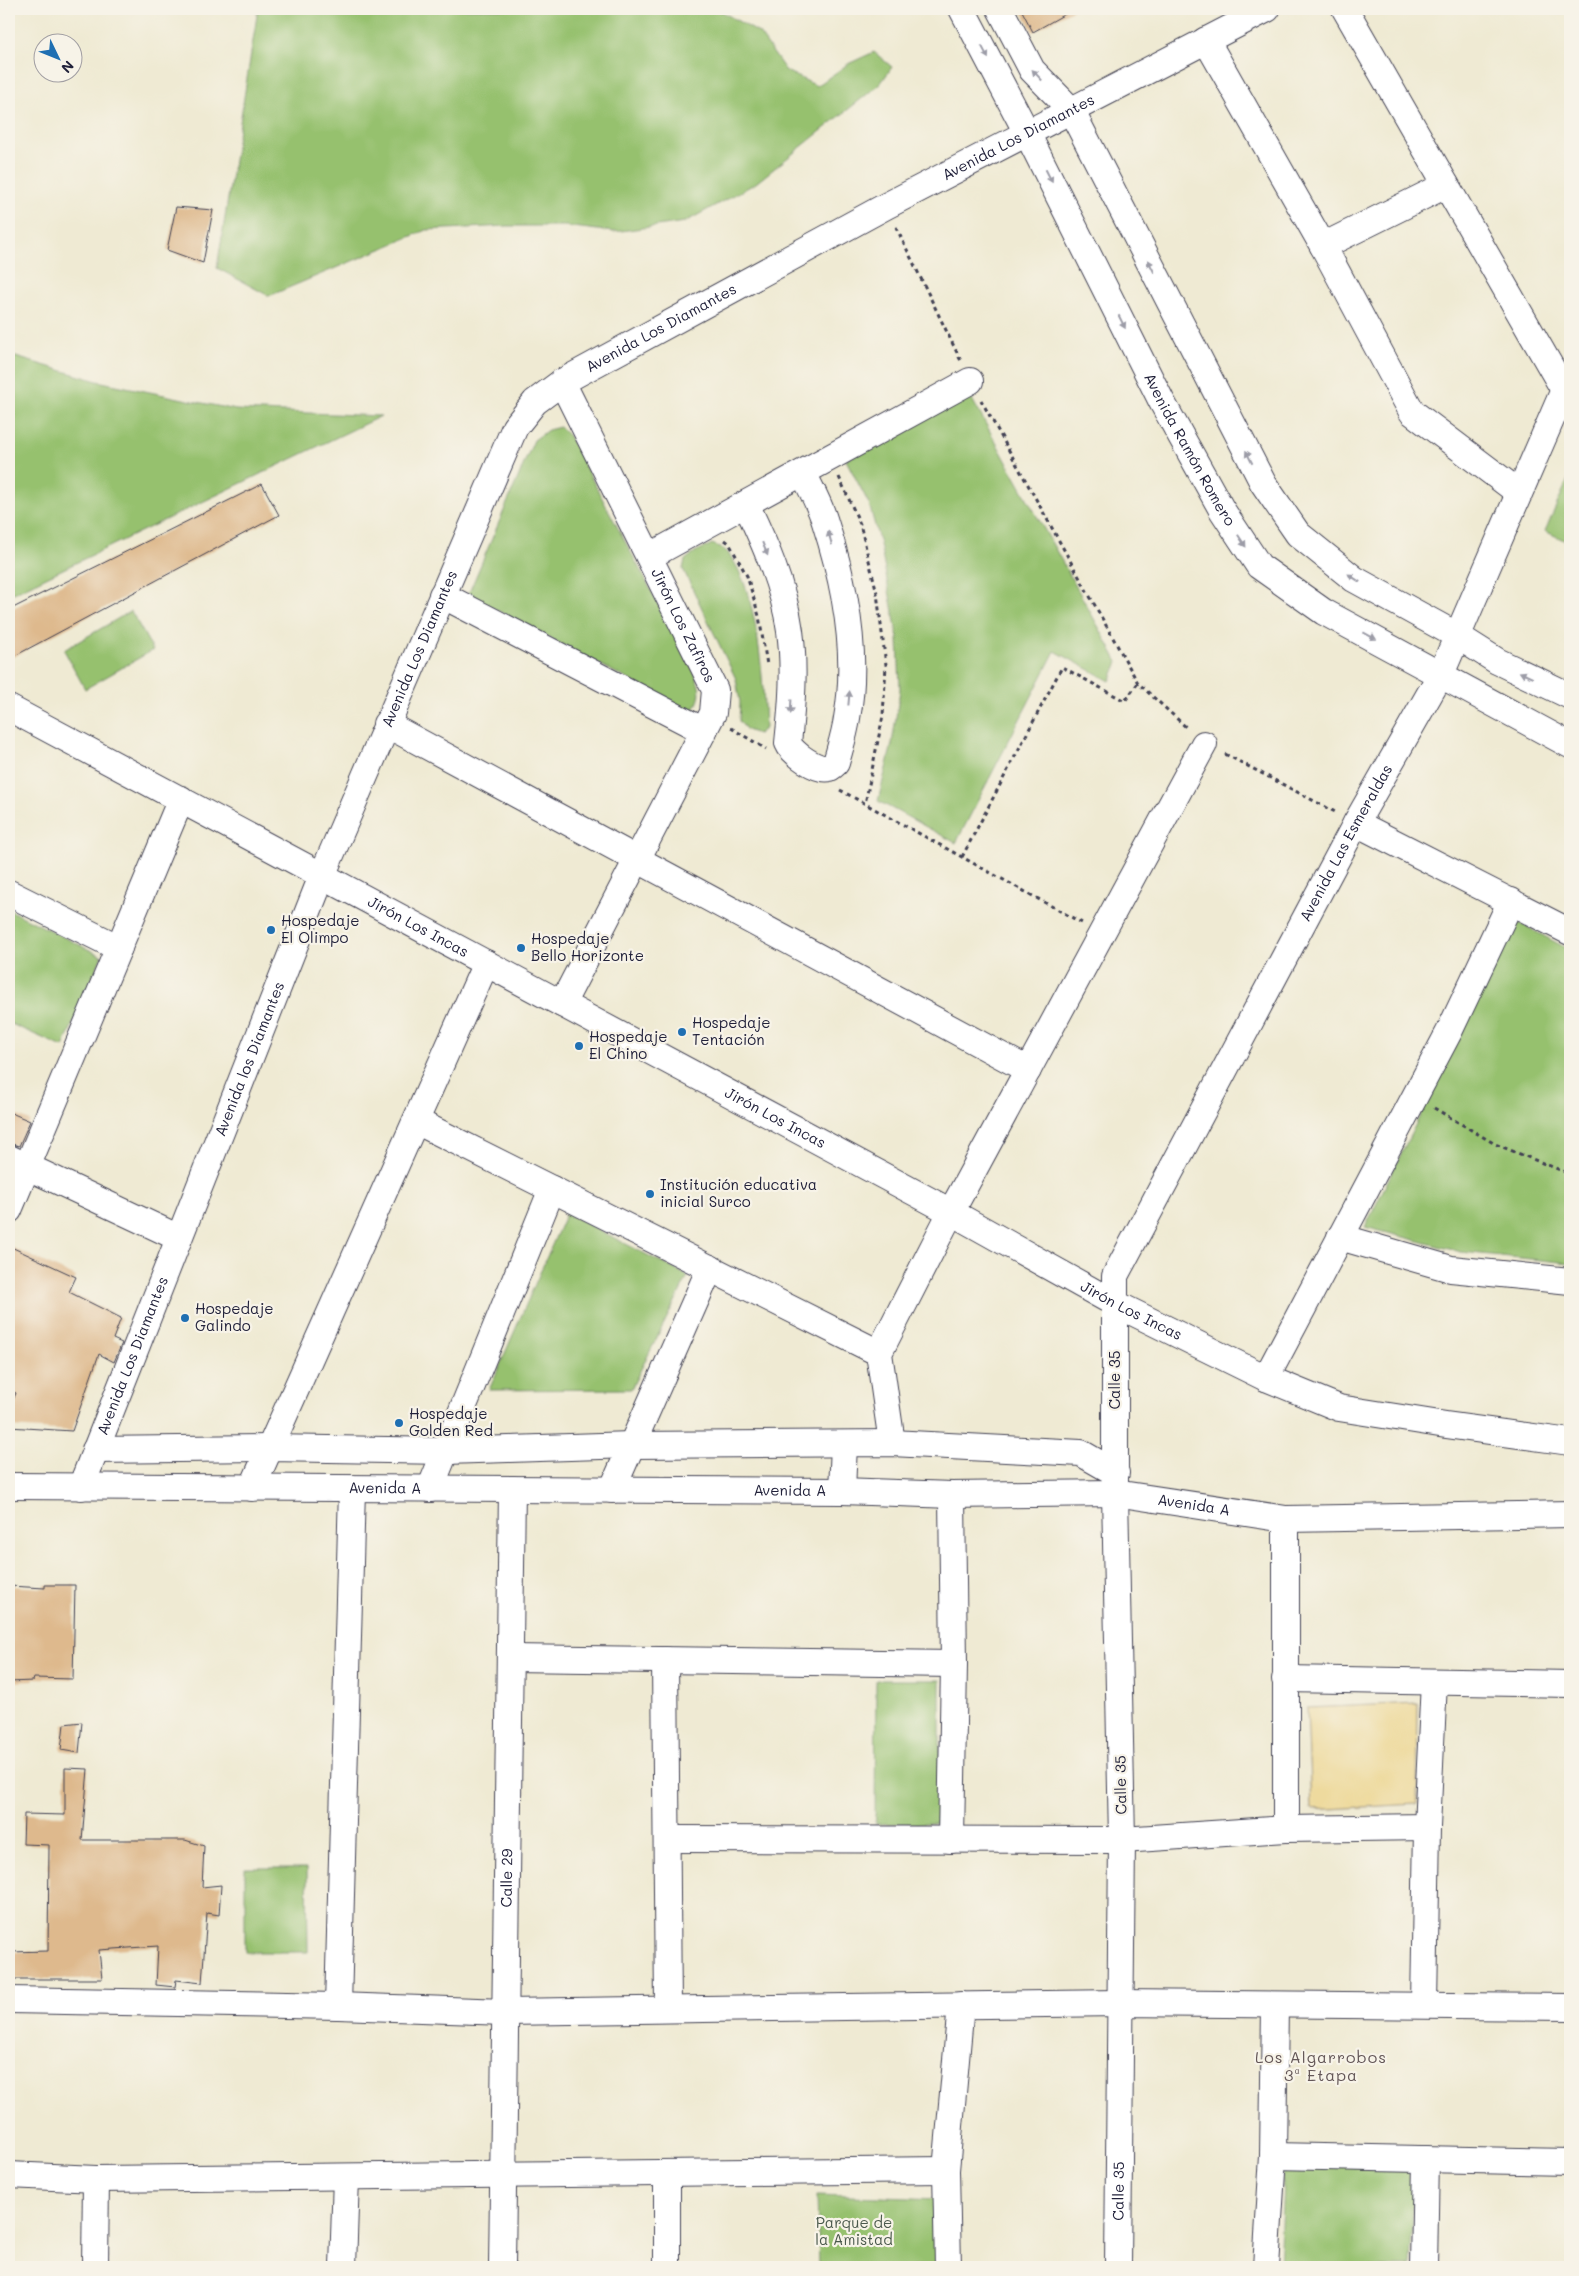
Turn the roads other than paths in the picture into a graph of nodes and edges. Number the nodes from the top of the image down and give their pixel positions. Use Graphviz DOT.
graph roads {
  1 [pos="962,9"];
  2 [pos="1000,9"];
  3 [pos="1267,9"];
  4 [pos="1345,9"];
  5 [pos="1206,40"];
  6 [pos="1071,110"];
  7 [pos="1027,132"];
  8 [pos="1446,185"];
  9 [pos="1322,246"];
  10 [pos="970,381"];
  11 [pos="562,382"];
  12 [pos="1567,383"];
  13 [pos="803,473"];
  14 [pos="1518,492"];
  15 [pos="746,504"];
  16 [pos="650,556"];
  17 [pos="442,595"];
  18 [pos="1456,635"];
  19 [pos="1441,674"];
  20 [pos="1570,696"];
  21 [pos="12,718"];
  22 [pos="386,724"];
  23 [pos="704,731"];
  24 [pos="1204,744"];
  25 [pos="1570,745"];
  26 [pos="181,799"];
  27 [pos="1356,822"];
  28 [pos="636,860"];
  29 [pos="318,885"];
  30 [pos="9,893"];
  31 [pos="1512,901"];
  32 [pos="1570,932"];
  33 [pos="119,948"];
  34 [pos="486,964"];
  35 [pos="562,1004"];
  36 [pos="1028,1070"];
  37 [pos="416,1121"];
  38 [pos="18,1162"];
  39 [pos="552,1189"];
  40 [pos="9,1210"];
  41 [pos="952,1212"];
  42 [pos="182,1231"];
  43 [pos="1340,1237"];
  44 [pos="710,1268"];
  45 [pos="1570,1281"];
  46 [pos="1114,1303"];
  47 [pos="879,1353"];
  48 [pos="1266,1378"];
  49 [pos="1570,1442"];
  50 [pos="892,1443"];
  51 [pos="844,1444"];
  52 [pos="631,1445"];
  53 [pos="270,1448"];
  54 [pos="96,1450"];
  55 [pos="446,1451"];
  56 [pos="1116,1483"];
  57 [pos="9,1486"];
  58 [pos="81,1487"];
  59 [pos="252,1488"];
  60 [pos="352,1488"];
  61 [pos="430,1489"];
  62 [pos="512,1489"];
  63 [pos="612,1490"];
  64 [pos="842,1491"];
  65 [pos="952,1495"];
  66 [pos="1570,1514"];
  67 [pos="1286,1519"];
  68 [pos="510,1658"];
  69 [pos="665,1660"];
  70 [pos="954,1664"];
  71 [pos="1285,1679"];
  72 [pos="1434,1682"];
  73 [pos="1570,1684"];
  74 [pos="1427,1827"];
  75 [pos="1286,1829"];
  76 [pos="667,1838"];
  77 [pos="951,1840"];
  78 [pos="1122,1840"];
  79 [pos="9,2000"];
  80 [pos="1119,2003"];
  81 [pos="961,2005"];
  82 [pos="1275,2005"];
  83 [pos="1424,2005"];
  84 [pos="338,2006"];
  85 [pos="1570,2007"];
  86 [pos="668,2009"];
  87 [pos="505,2012"];
  88 [pos="1273,2156"];
  89 [pos="1426,2159"];
  90 [pos="1570,2162"];
  91 [pos="946,2170"];
  92 [pos="667,2174"];
  93 [pos="9,2175"];
  94 [pos="503,2176"];
  95 [pos="346,2177"];
  96 [pos="96,2180"];
  97 [pos="95,2267"];
  98 [pos="344,2267"];
  99 [pos="502,2267"];
  100 [pos="667,2267"];
  101 [pos="948,2267"];
  102 [pos="1118,2267"];
  103 [pos="1266,2267"];
  104 [pos="1424,2267"];
  1 -- 7 [label="street, Avenida Ramón Romero, one-way"];
  6 -- 2 [label="street, one-way"];
  3 -- 5 [label="street, Avenida Los Diamantes"];
  4 -- 8 [label="street"];
  5 -- 6 [label="street, Avenida Los Diamantes"];
  5 -- 9 [label="street"];
  6 -- 7 [label="street, Avenida Los Diamantes"];
  18 -- 6 [label="street, one-way"];
  7 -- 11 [label="street, Avenida Los Diamantes"];
  7 -- 19 [label="street, Avenida Ramón Romero, one-way"];
  8 -- 9 [label="street"];
  8 -- 12 [label="street"];
  9 -- 14 [label="street"];
  10 -- 13 [label="street"];
  11 -- 16 [label="street, Jirón Los Zafiros"];
  11 -- 17 [label="street, Avenida Los Diamantes"];
  12 -- 14 [label="street, Avenida Las Esmeraldas"];
  13 -- 15 [label="street"];
  15 -- 13 [label="street, one-way"];
  14 -- 18 [label="street, Avenida Las Esmeraldas"];
  15 -- 16 [label="street"];
  16 -- 23 [label="street, Jirón Los Zafiros"];
  17 -- 22 [label="street, Avenida Los Diamantes"];
  17 -- 23 [label="street"];
  18 -- 19 [label="street, Avenida Las Esmeraldas"];
  20 -- 18 [label="street, one-way"];
  19 -- 25 [label="street, Avenida Ramón Romero"];
  19 -- 27 [label="street, Avenida Las Esmeraldas"];
  21 -- 26 [label="street, Jirón Los Incas"];
  22 -- 28 [label="street"];
  22 -- 29 [label="street, Avenida Los Diamantes"];
  23 -- 28 [label="street, Jirón Los Zafiros"];
  24 -- 36 [label="street"];
  26 -- 29 [label="street, Jirón Los Incas"];
  26 -- 33 [label="street"];
  27 -- 31 [label="street"];
  27 -- 46 [label="street, Avenida Las Esmeraldas"];
  28 -- 35 [label="street, Jirón Los Zafiros"];
  28 -- 36 [label="street"];
  29 -- 34 [label="street, Jirón Los Incas"];
  29 -- 42 [label="street, Avenida los Diamantes"];
  30 -- 33 [label="street"];
  31 -- 32 [label="street"];
  31 -- 43 [label="street"];
  33 -- 38 [label="street"];
  34 -- 35 [label="street, Jirón Los Incas"];
  34 -- 37 [label="street"];
  35 -- 41 [label="street, Jirón Los Incas"];
  36 -- 41 [label="street"];
  37 -- 39 [label="street"];
  37 -- 53 [label="street"];
  38 -- 40 [label="street"];
  38 -- 42 [label="street"];
  39 -- 44 [label="street"];
  39 -- 55 [label="street"];
  41 -- 46 [label="street, Jirón Los Incas"];
  41 -- 47 [label="street"];
  42 -- 54 [label="street, Avenida Los Diamantes"];
  43 -- 45 [label="street"];
  43 -- 48 [label="street"];
  44 -- 47 [label="street"];
  44 -- 52 [label="street"];
  46 -- 48 [label="street, Jirón Los Incas"];
  46 -- 56 [label="street, Calle 35"];
  47 -- 50 [label="street"];
  48 -- 49 [label="street, Jirón Los Incas"];
  50 -- 51 [label="street"];
  50 -- 56 [label="street"];
  51 -- 52 [label="street"];
  51 -- 64 [label="street"];
  52 -- 55 [label="street"];
  52 -- 63 [label="street"];
  53 -- 54 [label="street"];
  53 -- 55 [label="street"];
  53 -- 59 [label="street"];
  54 -- 58 [label="street, Avenida Los Diamantes"];
  55 -- 61 [label="street"];
  56 -- 65 [label="street, Avenida A"];
  56 -- 67 [label="street, Avenida A"];
  56 -- 78 [label="street, Calle 35"];
  57 -- 58 [label="street, Avenida A"];
  58 -- 59 [label="street, Avenida A"];
  59 -- 60 [label="street, Avenida A"];
  60 -- 61 [label="street, Avenida A"];
  60 -- 84 [label="street"];
  61 -- 62 [label="street, Avenida A"];
  62 -- 63 [label="street, Avenida A"];
  62 -- 68 [label="street, Calle 29"];
  63 -- 64 [label="street, Avenida A"];
  64 -- 65 [label="street, Avenida A"];
  65 -- 70 [label="street"];
  66 -- 67 [label="street, Avenida A"];
  67 -- 71 [label="street"];
  68 -- 69 [label="street"];
  68 -- 87 [label="street, Calle 29"];
  69 -- 70 [label="street"];
  69 -- 76 [label="street"];
  70 -- 77 [label="street"];
  71 -- 72 [label="street"];
  71 -- 75 [label="street"];
  72 -- 73 [label="street"];
  72 -- 74 [label="street"];
  74 -- 75 [label="street"];
  74 -- 83 [label="street"];
  75 -- 78 [label="street"];
  76 -- 77 [label="street"];
  76 -- 86 [label="street"];
  77 -- 78 [label="street"];
  78 -- 80 [label="street, Calle 35"];
  79 -- 84 [label="street"];
  80 -- 81 [label="street"];
  80 -- 82 [label="street"];
  80 -- 102 [label="street, Calle 35"];
  81 -- 86 [label="street"];
  81 -- 91 [label="street"];
  82 -- 83 [label="street"];
  82 -- 88 [label="street"];
  83 -- 85 [label="street"];
  84 -- 87 [label="street"];
  86 -- 87 [label="street"];
  87 -- 94 [label="street, Calle 29"];
  88 -- 89 [label="street"];
  88 -- 103 [label="street"];
  89 -- 90 [label="street"];
  89 -- 104 [label="street"];
  91 -- 92 [label="street"];
  91 -- 101 [label="street"];
  92 -- 94 [label="street"];
  92 -- 100 [label="street"];
  93 -- 96 [label="street"];
  94 -- 95 [label="street"];
  94 -- 99 [label="street, Calle 29"];
  95 -- 96 [label="street"];
  95 -- 98 [label="street"];
  96 -- 97 [label="street"];
}
